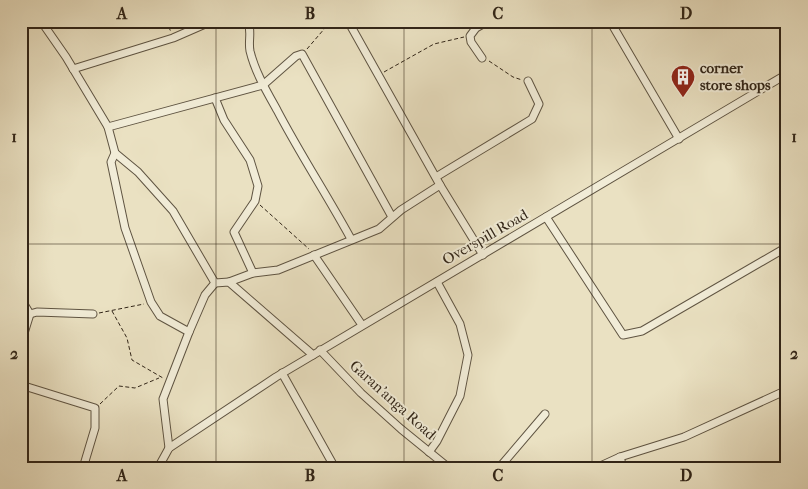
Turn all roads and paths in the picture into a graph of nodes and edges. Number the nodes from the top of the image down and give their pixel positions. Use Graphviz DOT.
graph roads {
  1 [pos="41,21"];
  2 [pos="166,21"];
  3 [pos="212,21"];
  4 [pos="248,21"];
  5 [pos="331,21"];
  6 [pos="348,21"];
  7 [pos="488,21"];
  8 [pos="613,22"];
  9 [pos="470,36"];
  10 [pos="173,38"];
  11 [pos="302,54"];
  12 [pos="482,58"];
  13 [pos="73,69"];
  14 [pos="787,74"];
  15 [pos="378,76"];
  16 [pos="528,81"];
  17 [pos="263,85"];
  18 [pos="215,98"];
  19 [pos="108,128"];
  20 [pos="679,139"];
  21 [pos="115,153"];
  22 [pos="436,177"];
  23 [pos="440,185"];
  24 [pos="256,201"];
  25 [pos="392,217"];
  26 [pos="546,217"];
  27 [pos="350,239"];
  28 [pos="787,246"];
  29 [pos="314,255"];
  30 [pos="483,255"];
  31 [pos="253,273"];
  32 [pos="229,282"];
  33 [pos="436,282"];
  34 [pos="215,283"];
  35 [pos="21,299"];
  36 [pos="151,302"];
  37 [pos="112,310"];
  38 [pos="30,314"];
  39 [pos="93,314"];
  40 [pos="362,325"];
  41 [pos="189,332"];
  42 [pos="21,343"];
  43 [pos="320,350"];
  44 [pos="313,355"];
  45 [pos="282,373"];
  46 [pos="160,378"];
  47 [pos="170,380"];
  48 [pos="21,385"];
  49 [pos="787,390"];
  50 [pos="96,408"];
  51 [pos="545,414"];
  52 [pos="169,448"];
  53 [pos="429,452"];
  54 [pos="620,457"];
  55 [pos="82,468"];
  56 [pos="158,468"];
  57 [pos="335,468"];
  58 [pos="449,468"];
  59 [pos="499,468"];
  60 [pos="596,468"];
  61 [pos="624,468"];
  1 -- 13 [label="street"];
  2 -- 10 [label="path"];
  3 -- 10 [label="street"];
  4 -- 17 [label="street"];
  5 -- 11 [label="path"];
  6 -- 15 [label="street"];
  7 -- 9 [label="street"];
  8 -- 20 [label="street"];
  9 -- 12 [label="street"];
  9 -- 15 [label="path"];
  10 -- 13 [label="street"];
  11 -- 17 [label="street"];
  11 -- 25 [label="street"];
  12 -- 16 [label="path"];
  13 -- 19 [label="street"];
  14 -- 20 [label="street, Overspill Road"];
  15 -- 22 [label="street"];
  16 -- 22 [label="street"];
  17 -- 18 [label="street"];
  17 -- 27 [label="street"];
  18 -- 19 [label="street"];
  18 -- 24 [label="street"];
  19 -- 21 [label="street"];
  20 -- 26 [label="street, Overspill Road"];
  21 -- 34 [label="street"];
  21 -- 36 [label="street"];
  22 -- 23 [label="street"];
  23 -- 25 [label="street"];
  23 -- 30 [label="street"];
  24 -- 29 [label="path"];
  24 -- 31 [label="street"];
  25 -- 27 [label="street"];
  26 -- 28 [label="street"];
  26 -- 30 [label="street, Overspill Road"];
  27 -- 29 [label="street"];
  29 -- 31 [label="street"];
  29 -- 40 [label="street"];
  30 -- 33 [label="street, Overspill Road"];
  31 -- 32 [label="street"];
  32 -- 34 [label="street"];
  32 -- 44 [label="street"];
  33 -- 40 [label="street, Overspill Road"];
  33 -- 53 [label="street"];
  34 -- 41 [label="street"];
  35 -- 38 [label="street"];
  36 -- 37 [label="path"];
  36 -- 41 [label="street"];
  37 -- 39 [label="path"];
  37 -- 46 [label="path"];
  38 -- 39 [label="street"];
  38 -- 42 [label="street"];
  40 -- 43 [label="street, Overspill Road"];
  41 -- 47 [label="street"];
  43 -- 44 [label="street, Overspill Road"];
  43 -- 53 [label="street, Garan'anga Road"];
  44 -- 45 [label="street, Overspill Road"];
  45 -- 52 [label="street, Overspill Road"];
  45 -- 57 [label="street"];
  46 -- 47 [label="path"];
  46 -- 50 [label="path"];
  47 -- 52 [label="street"];
  48 -- 50 [label="street"];
  49 -- 54 [label="street"];
  50 -- 55 [label="street"];
  51 -- 59 [label="street"];
  52 -- 56 [label="street, Overspill Road"];
  53 -- 58 [label="street, Garan'anga Road"];
  54 -- 60 [label="street"];
  54 -- 61 [label="street"];
}
